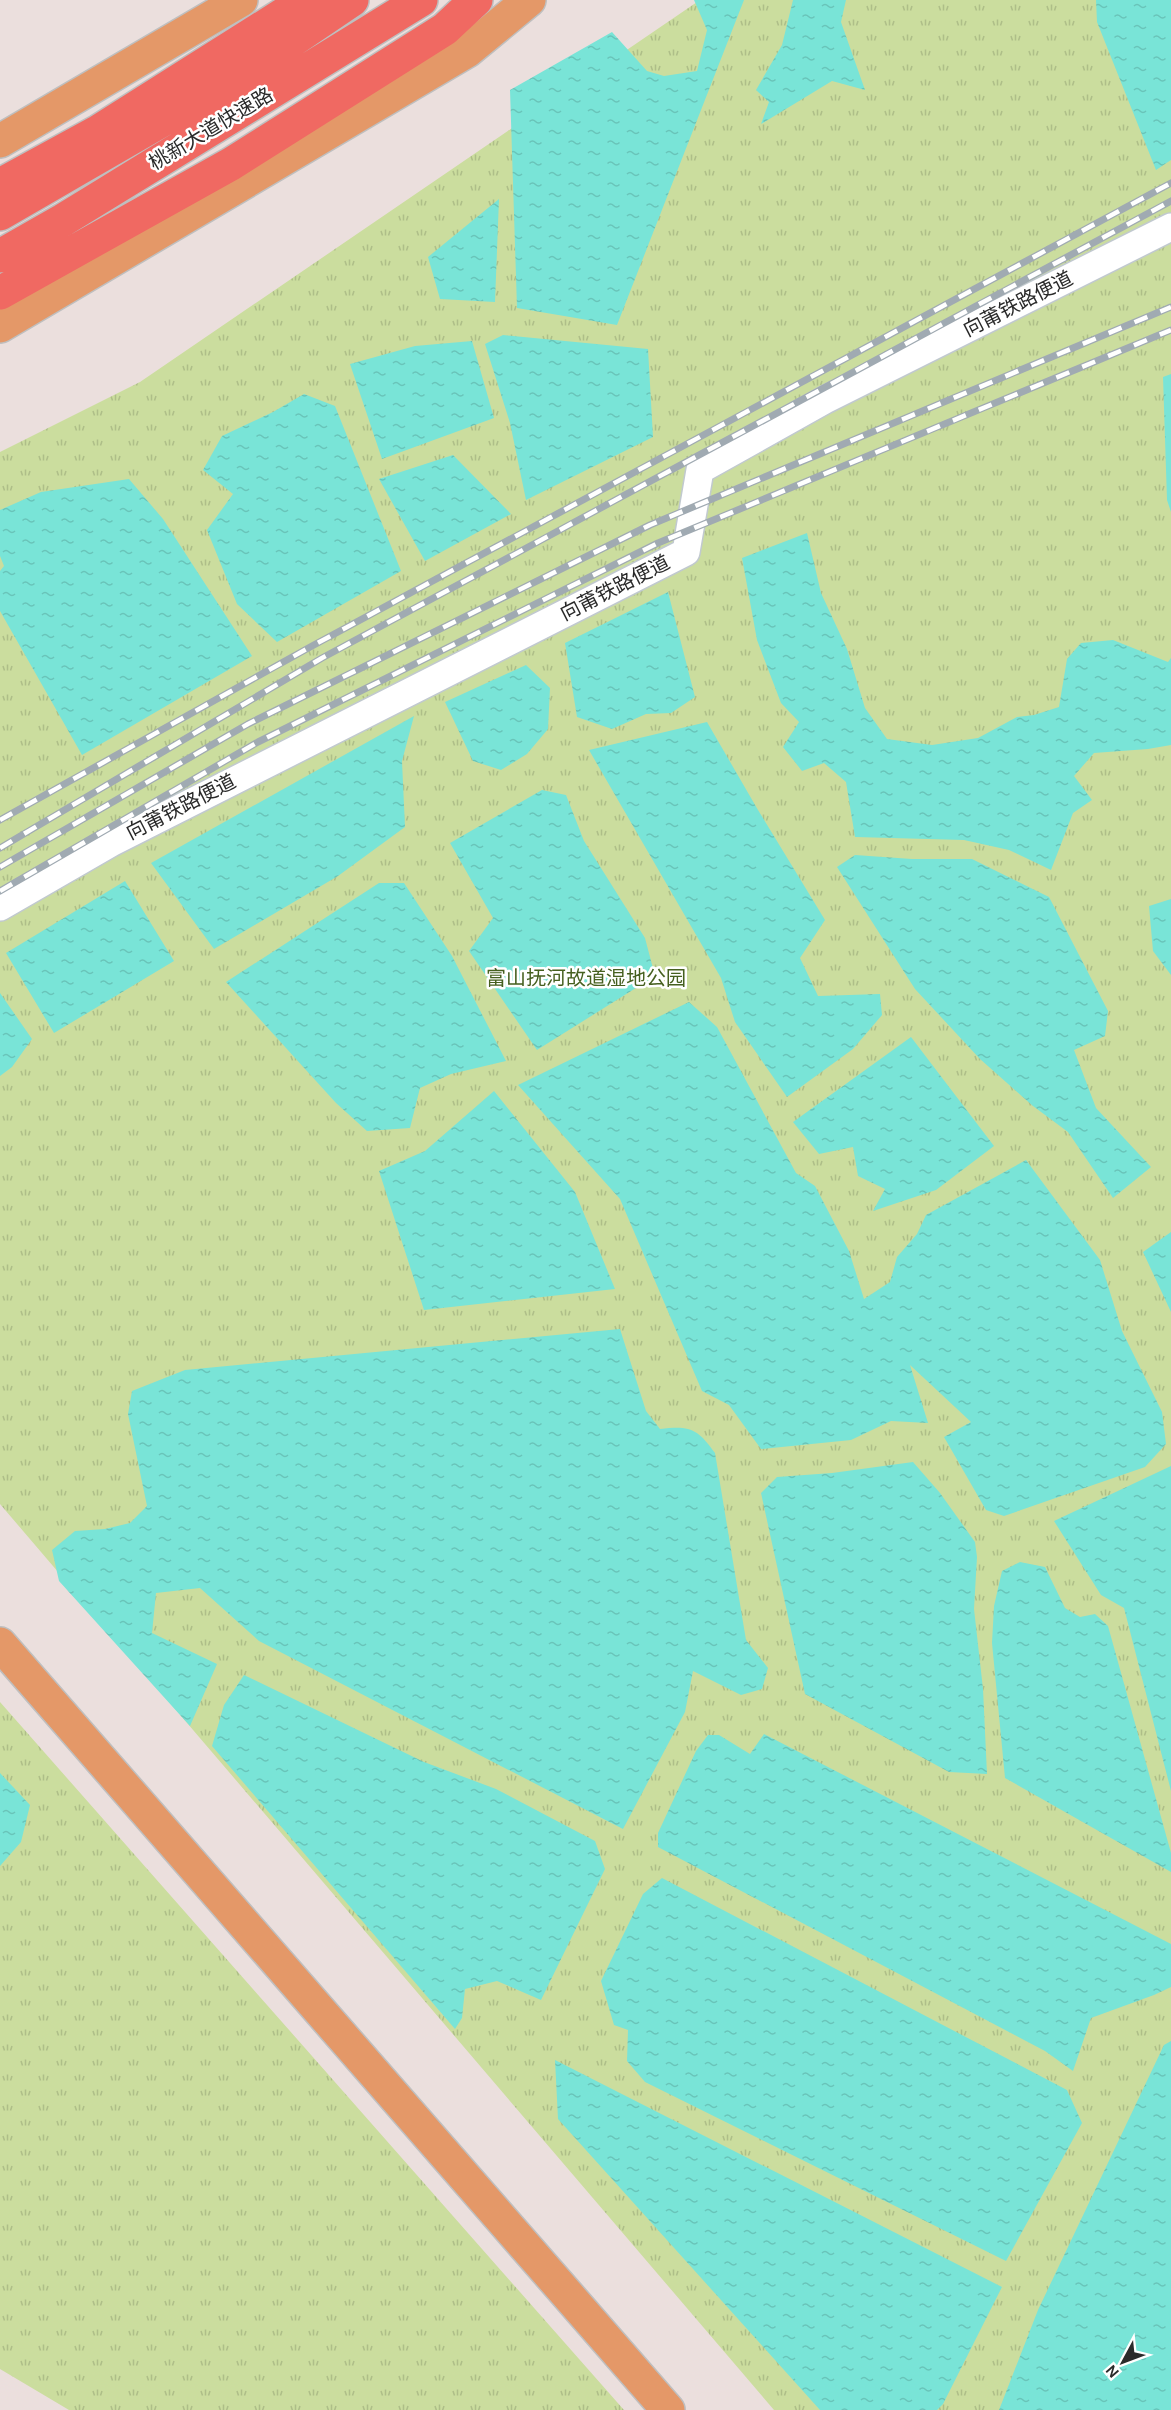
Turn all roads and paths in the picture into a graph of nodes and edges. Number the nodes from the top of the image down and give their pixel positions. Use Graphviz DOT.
graph roads {
  1 [pos="241,0"];
  2 [pos="306,0"];
  3 [pos="352,0"];
  4 [pos="422,0"];
  5 [pos="476,0"];
  6 [pos="529,0"];
  7 [pos="0,141"];
  8 [pos="0,185"];
  9 [pos="0,214"];
  10 [pos="1171,227"];
  11 [pos="0,255"];
  12 [pos="0,293"];
  13 [pos="0,326"];
  14 [pos="0,908"];
  15 [pos="0,1644"];
  16 [pos="668,2410"];
  1 -- 7 [label="main road"];
  2 -- 8 [label="highway"];
  3 -- 9 [label="highway, 桃新大道快速路"];
  4 -- 11 [label="highway, 桃新大道快速路"];
  5 -- 12 [label="highway"];
  6 -- 13 [label="main road"];
  10 -- 14 [label="lane, 向莆铁路便道"];
  15 -- 16 [label="main road"];
}
